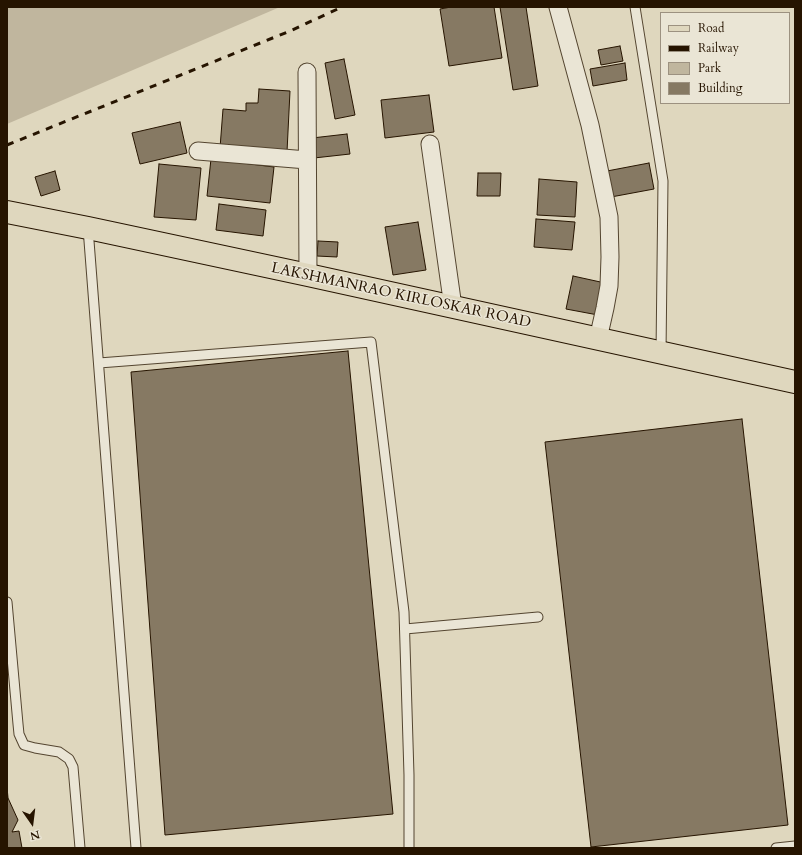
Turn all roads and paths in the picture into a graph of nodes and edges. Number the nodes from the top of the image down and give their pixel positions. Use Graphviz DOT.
graph roads {
  1 [pos="558,7"];
  2 [pos="635,7"];
  3 [pos="306,72"];
  4 [pos="430,144"];
  5 [pos="198,150"];
  6 [pos="307,160"];
  7 [pos="7,212"];
  8 [pos="88,228"];
  9 [pos="308,275"];
  10 [pos="453,307"];
  11 [pos="598,339"];
  12 [pos="662,353"];
  13 [pos="99,363"];
  14 [pos="795,382"];
  15 [pos="7,602"];
  16 [pos="538,617"];
  17 [pos="405,629"];
  18 [pos="795,846"];
  19 [pos="80,848"];
  20 [pos="136,848"];
  21 [pos="408,848"];
  22 [pos="776,848"];
  1 -- 11 [label="street"];
  2 -- 12 [label="lane"];
  3 -- 6 [label="street"];
  4 -- 10 [label="street"];
  5 -- 6 [label="street"];
  6 -- 9 [label="street"];
  7 -- 8 [label="main road, LAKSHMANRAO KIRLOSKAR ROAD"];
  8 -- 9 [label="main road, LAKSHMANRAO KIRLOSKAR ROAD"];
  8 -- 13 [label="lane"];
  9 -- 10 [label="main road, LAKSHMANRAO KIRLOSKAR ROAD"];
  10 -- 11 [label="main road, LAKSHMANRAO KIRLOSKAR ROAD"];
  11 -- 12 [label="main road, LAKSHMANRAO KIRLOSKAR ROAD"];
  12 -- 14 [label="main road, LAKSHMANRAO KIRLOSKAR ROAD"];
  13 -- 17 [label="lane"];
  13 -- 20 [label="lane"];
  15 -- 19 [label="lane"];
  16 -- 17 [label="lane"];
  17 -- 21 [label="lane"];
  18 -- 22 [label="lane"];
}
